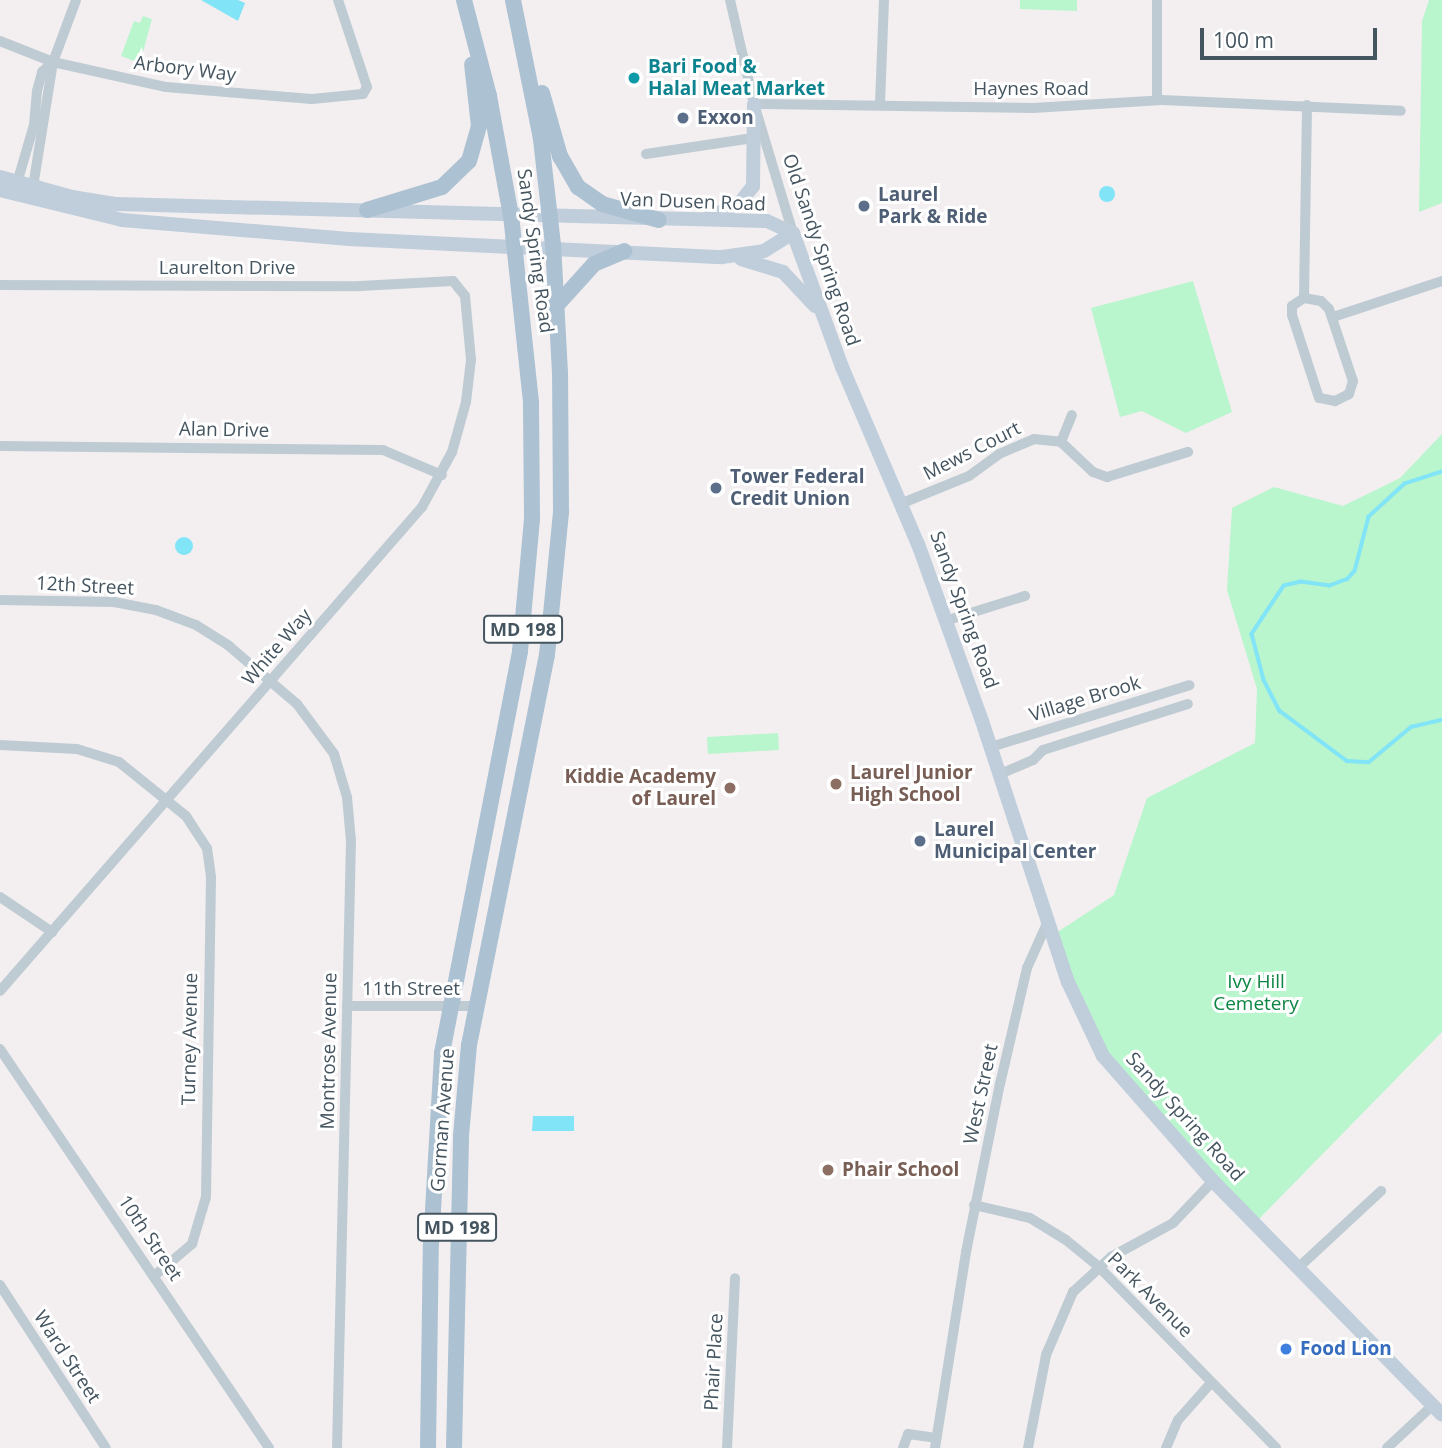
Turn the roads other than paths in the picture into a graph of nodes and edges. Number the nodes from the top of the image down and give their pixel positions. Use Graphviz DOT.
graph roads {
  1 [pos="76,0"];
  2 [pos="338,0"];
  3 [pos="458,0"];
  4 [pos="464,0"];
  5 [pos="514,0"];
  6 [pos="730,0"];
  7 [pos="884,0"];
  8 [pos="1157,0"];
  9 [pos="0,41"];
  10 [pos="53,62"];
  11 [pos="1157,100"];
  12 [pos="754,104"];
  13 [pos="880,104"];
  14 [pos="1307,105"];
  15 [pos="1401,111"];
  16 [pos="759,137"];
  17 [pos="646,154"];
  18 [pos="0,177"];
  19 [pos="17,183"];
  20 [pos="0,190"];
  21 [pos="28,192"];
  22 [pos="367,210"];
  23 [pos="511,216"];
  24 [pos="550,217"];
  25 [pos="659,220"];
  26 [pos="693,221"];
  27 [pos="793,233"];
  28 [pos="515,244"];
  29 [pos="553,245"];
  30 [pos="624,251"];
  31 [pos="722,257"];
  32 [pos="453,281"];
  33 [pos="1442,281"];
  34 [pos="0,285"];
  35 [pos="1304,298"];
  36 [pos="557,305"];
  37 [pos="821,313"];
  38 [pos="1333,317"];
  39 [pos="1072,415"];
  40 [pos="1061,442"];
  41 [pos="0,446"];
  42 [pos="1188,452"];
  43 [pos="442,475"];
  44 [pos="900,505"];
  45 [pos="1025,596"];
  46 [pos="0,600"];
  47 [pos="945,621"];
  48 [pos="271,682"];
  49 [pos="1190,685"];
  50 [pos="1188,704"];
  51 [pos="0,745"];
  52 [pos="991,747"];
  53 [pos="1000,774"];
  54 [pos="167,800"];
  55 [pos="0,897"];
  56 [pos="1049,919"];
  57 [pos="52,932"];
  58 [pos="0,991"];
  59 [pos="347,1006"];
  60 [pos="475,1006"];
  61 [pos="448,1007"];
  62 [pos="0,1049"];
  63 [pos="1213,1181"];
  64 [pos="1381,1191"];
  65 [pos="974,1205"];
  66 [pos="1099,1267"];
  67 [pos="1299,1267"];
  68 [pos="155,1276"];
  69 [pos="736,1278"];
  70 [pos="0,1285"];
  71 [pos="1211,1383"];
  72 [pos="1437,1411"];
  73 [pos="936,1443"];
  74 [pos="106,1448"];
  75 [pos="269,1448"];
  76 [pos="337,1448"];
  77 [pos="428,1448"];
  78 [pos="454,1448"];
  79 [pos="727,1448"];
  80 [pos="903,1448"];
  81 [pos="1028,1448"];
  82 [pos="1166,1448"];
  83 [pos="1276,1448"];
  84 [pos="1387,1448"];
  1 -- 10 [label="street"];
  2 -- 10 [label="street, Arbory Way"];
  3 -- 22 [label="main road"];
  4 -- 23 [label="main road, Sandy Spring Road / MD 198"];
  5 -- 24 [label="main road, Sandy Spring Road / MD 198"];
  5 -- 25 [label="main road"];
  6 -- 12 [label="street"];
  7 -- 13 [label="street"];
  8 -- 11 [label="street"];
  9 -- 10 [label="street, Arbory Way"];
  10 -- 19 [label="street"];
  10 -- 21 [label="street"];
  11 -- 13 [label="street, Haynes Road"];
  11 -- 14 [label="street, Haynes Road"];
  12 -- 13 [label="street, Haynes Road"];
  12 -- 16 [label="street"];
  14 -- 15 [label="street, Haynes Road"];
  14 -- 35 [label="street"];
  16 -- 17 [label="street"];
  16 -- 26 [label="street"];
  16 -- 27 [label="street, Old Sandy Spring Road"];
  18 -- 19 [label="street, Van Dusen Road"];
  19 -- 21 [label="street, Van Dusen Road"];
  20 -- 21 [label="street, Van Dusen Road"];
  21 -- 22 [label="street, Van Dusen Road"];
  21 -- 28 [label="street, Van Dusen Road"];
  22 -- 23 [label="street, Van Dusen Road"];
  23 -- 24 [label="street, Van Dusen Road"];
  23 -- 28 [label="main road, Sandy Spring Road / MD 198"];
  24 -- 25 [label="street, Van Dusen Road"];
  24 -- 29 [label="main road, Sandy Spring Road / MD 198"];
  25 -- 26 [label="street, Van Dusen Road"];
  26 -- 27 [label="street, Van Dusen Road"];
  27 -- 31 [label="street, Van Dusen Road"];
  27 -- 37 [label="street, Old Sandy Spring Road"];
  28 -- 29 [label="street, Van Dusen Road"];
  28 -- 61 [label="main road, Sandy Spring Road / MD 198"];
  29 -- 30 [label="street, Van Dusen Road"];
  29 -- 36 [label="main road, Sandy Spring Road / MD 198"];
  30 -- 31 [label="street, Van Dusen Road"];
  30 -- 36 [label="main road"];
  31 -- 37 [label="street"];
  32 -- 34 [label="street, Laurelton Drive"];
  32 -- 43 [label="street, White Way"];
  33 -- 38 [label="street"];
  35 -- 38 [label="street"];
  35 -- 38 [label="street"];
  36 -- 60 [label="main road, Sandy Spring Road / MD 198"];
  37 -- 44 [label="street, Old Sandy Spring Road"];
  39 -- 40 [label="street"];
  40 -- 42 [label="street"];
  40 -- 44 [label="street, Mews Court"];
  41 -- 43 [label="street, Alan Drive"];
  43 -- 48 [label="street, White Way"];
  44 -- 47 [label="street, Sandy Spring Road"];
  45 -- 47 [label="street"];
  46 -- 48 [label="street, 12th Street"];
  47 -- 52 [label="street, Sandy Spring Road"];
  48 -- 54 [label="street, White Way"];
  48 -- 59 [label="street, Montrose Avenue"];
  49 -- 52 [label="street, Village Brook"];
  50 -- 53 [label="street"];
  51 -- 54 [label="street, Turney Avenue"];
  52 -- 53 [label="street, Sandy Spring Road"];
  53 -- 56 [label="street, Sandy Spring Road"];
  54 -- 57 [label="street, White Way"];
  54 -- 68 [label="street, Turney Avenue"];
  55 -- 57 [label="street"];
  56 -- 63 [label="street, Sandy Spring Road"];
  56 -- 65 [label="street, West Street"];
  57 -- 58 [label="street, White Way"];
  59 -- 61 [label="street, 11th Street"];
  59 -- 76 [label="street, Montrose Avenue"];
  60 -- 61 [label="street, 11th Street"];
  60 -- 78 [label="main road, Gorman Avenue / MD 198"];
  61 -- 77 [label="main road, Gorman Avenue / MD 198"];
  62 -- 68 [label="street, 10th Street"];
  63 -- 66 [label="street"];
  63 -- 67 [label="street, Sandy Spring Road"];
  64 -- 67 [label="street"];
  65 -- 66 [label="street, Park Avenue"];
  65 -- 73 [label="street, West Street"];
  66 -- 71 [label="street, Park Avenue"];
  66 -- 81 [label="street"];
  67 -- 72 [label="street, Sandy Spring Road"];
  68 -- 75 [label="street, 10th Street"];
  69 -- 79 [label="street, Phair Place"];
  70 -- 74 [label="street, Ward Street"];
  71 -- 82 [label="street"];
  71 -- 83 [label="street, Park Avenue"];
  72 -- 84 [label="street"];
  73 -- 80 [label="street"];
}
